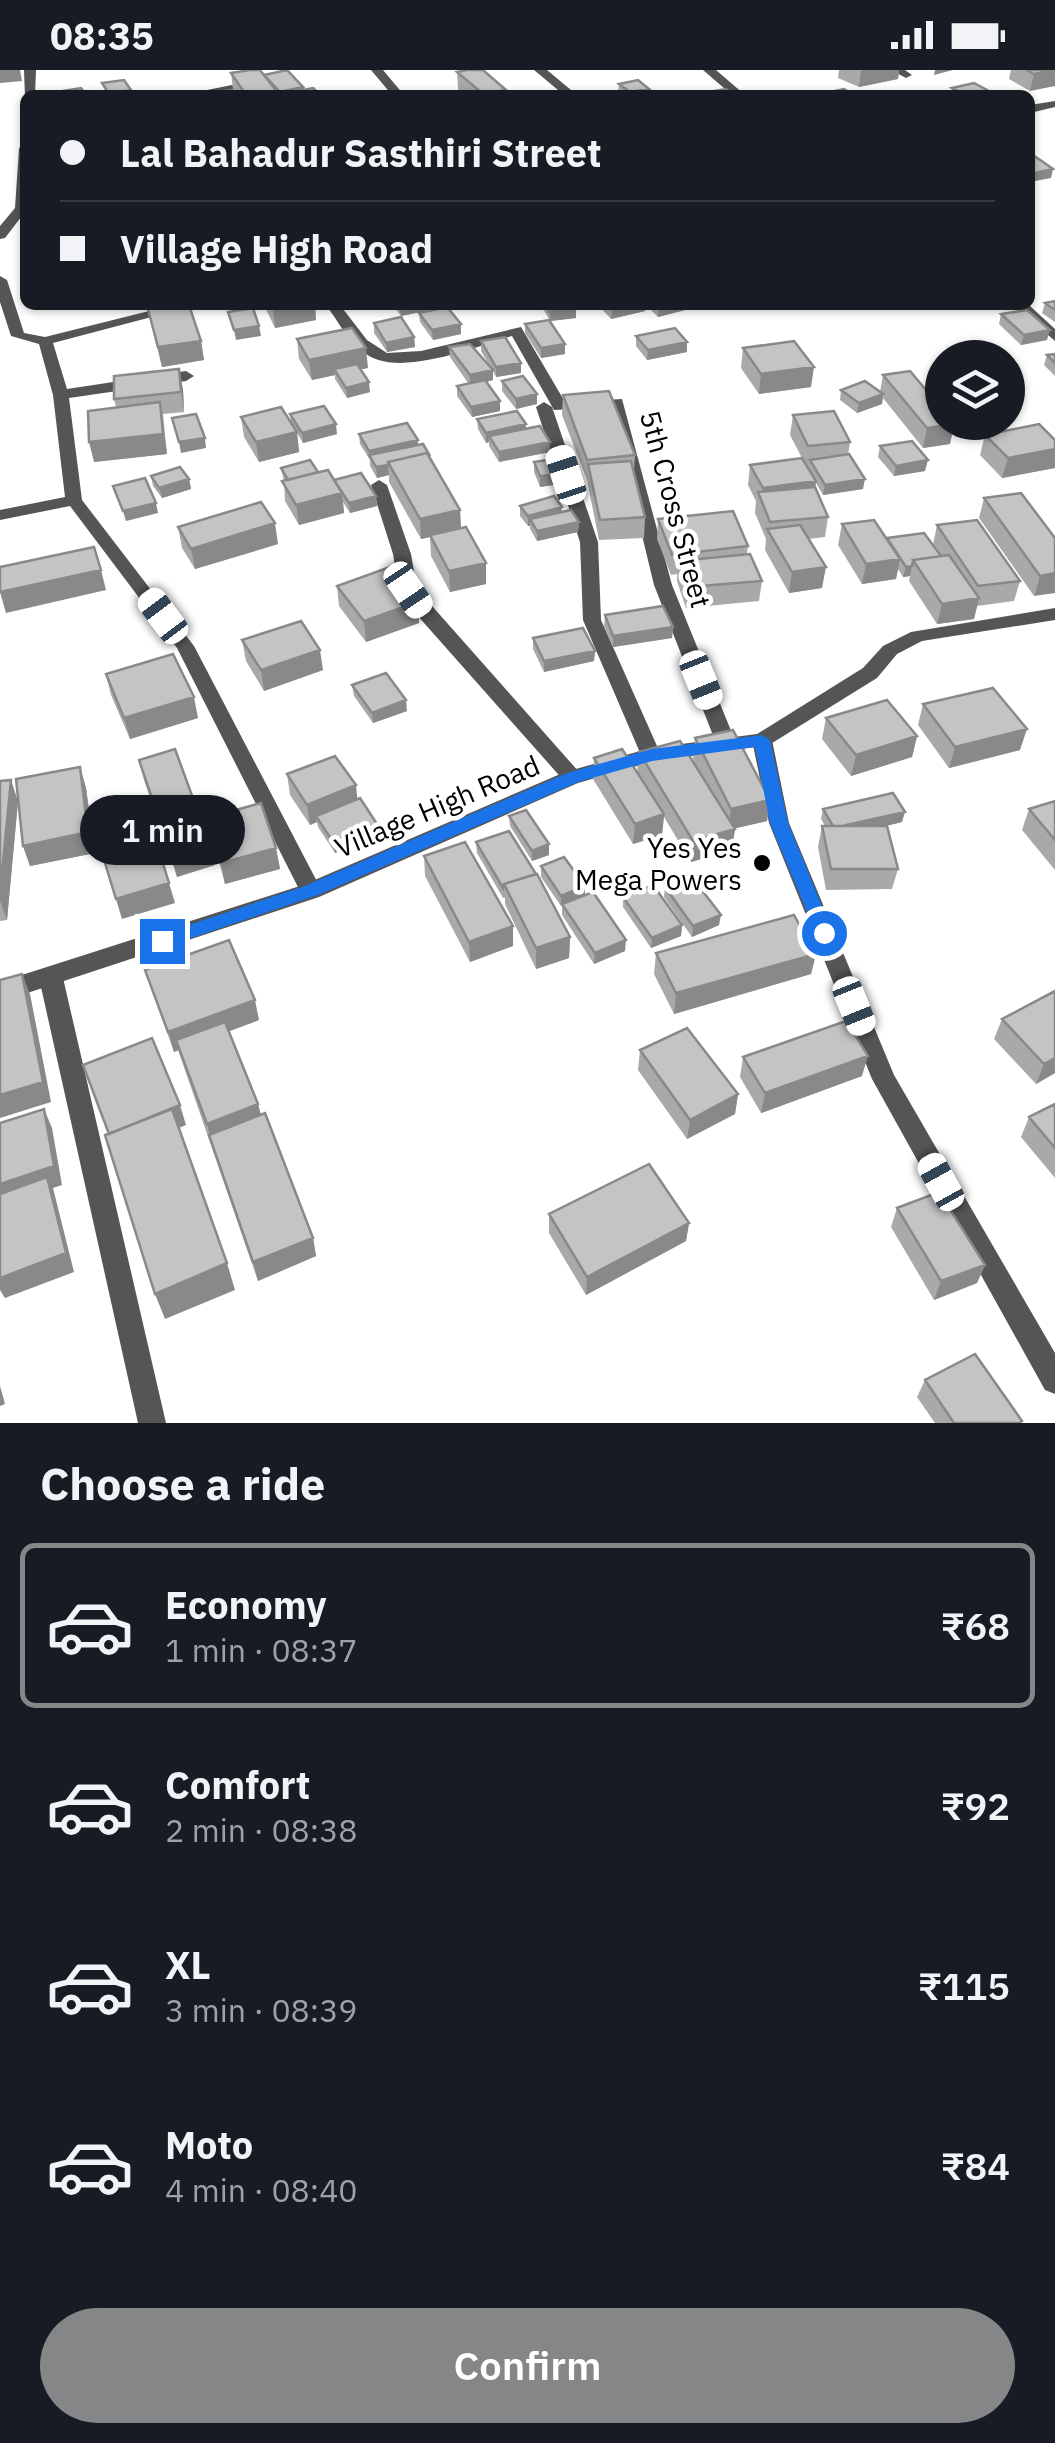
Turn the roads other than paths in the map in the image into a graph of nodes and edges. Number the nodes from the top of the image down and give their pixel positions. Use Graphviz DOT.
graph roads {
  1 [pos="376,70"];
  2 [pos="540,70"];
  3 [pos="708,70"];
  4 [pos="232,88"];
  5 [pos="219,90"];
  6 [pos="394,90"];
  7 [pos="565,90"];
  8 [pos="727,90"];
  9 [pos="20,209"];
  10 [pos="0,235"];
  11 [pos="0,280"];
  12 [pos="146,310"];
  13 [pos="337,310"];
  14 [pos="1026,310"];
  15 [pos="1055,338"];
  16 [pos="45,342"];
  17 [pos="186,376"];
  18 [pos="61,395"];
  19 [pos="544,407"];
  20 [pos="379,485"];
  21 [pos="74,500"];
  22 [pos="0,515"];
  23 [pos="1055,614"];
  24 [pos="762,740"];
  25 [pos="726,743"];
  26 [pos="652,755"];
  27 [pos="572,777"];
  28 [pos="312,890"];
  29 [pos="51,978"];
  30 [pos="0,992"];
  31 [pos="1055,1380"];
  32 [pos="152,1423"];
  1 -- 6 [label="street"];
  2 -- 7 [label="street"];
  3 -- 8 [label="street"];
  4 -- 5 [label="street"];
  9 -- 10 [label="street"];
  11 -- 16 [label="street"];
  12 -- 16 [label="street"];
  13 -- 25 [label="street, 5th Cross Street"];
  14 -- 15 [label="street"];
  16 -- 18 [label="street"];
  17 -- 18 [label="street"];
  18 -- 21 [label="street"];
  19 -- 26 [label="street"];
  20 -- 27 [label="street"];
  21 -- 22 [label="street"];
  21 -- 28 [label="street"];
  23 -- 24 [label="street, Village High Road"];
  24 -- 25 [label="street, Village High Road"];
  24 -- 31 [label="street"];
  25 -- 26 [label="street, Village High Road"];
  26 -- 27 [label="street, Village High Road"];
  27 -- 28 [label="street, Village High Road"];
  28 -- 29 [label="street, Village High Road"];
  29 -- 30 [label="street, Village High Road"];
  29 -- 32 [label="street"];
}
